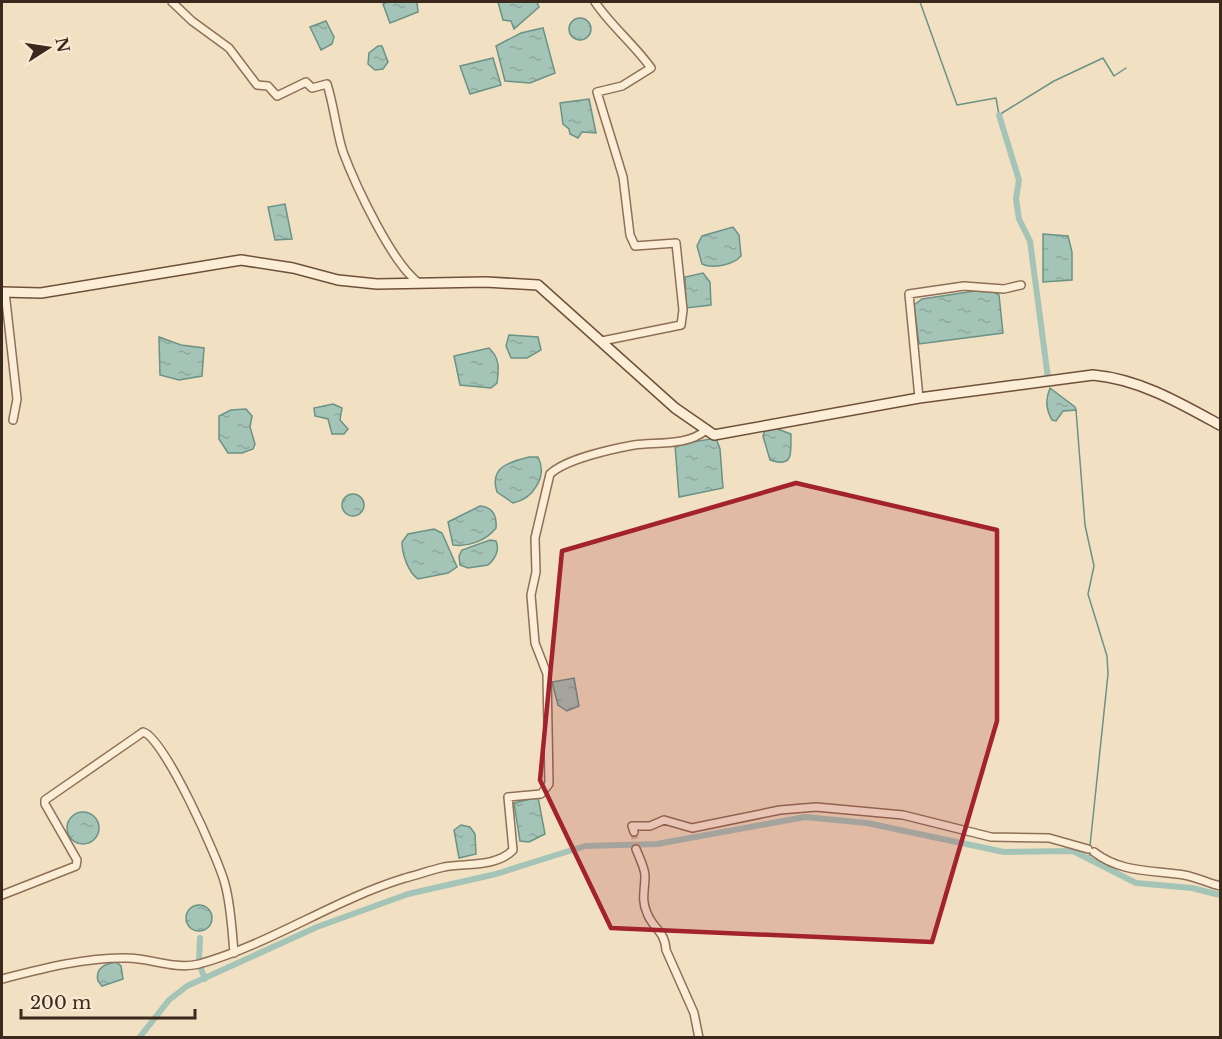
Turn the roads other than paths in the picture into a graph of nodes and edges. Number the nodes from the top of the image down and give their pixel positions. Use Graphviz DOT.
graph roads {
  1 [pos="172,2"];
  2 [pos="595,2"];
  3 [pos="419,283"];
  4 [pos="1021,285"];
  5 [pos="3,292"];
  6 [pos="602,341"];
  7 [pos="919,398"];
  8 [pos="13,420"];
  9 [pos="1221,425"];
  10 [pos="706,430"];
  11 [pos="634,832"];
  12 [pos="636,849"];
  13 [pos="1221,886"];
  14 [pos="2,896"];
  15 [pos="234,953"];
  16 [pos="2,979"];
  17 [pos="699,1038"];
  1 -- 3 [label="street"];
  2 -- 6 [label="street"];
  3 -- 5 [label="street"];
  3 -- 6 [label="street"];
  4 -- 7 [label="street"];
  5 -- 8 [label="street"];
  6 -- 10 [label="street"];
  7 -- 9 [label="street"];
  7 -- 10 [label="street"];
  10 -- 15 [label="street"];
  11 -- 13 [label="street"];
  12 -- 17 [label="street"];
  14 -- 15 [label="street"];
  15 -- 16 [label="street"];
}
